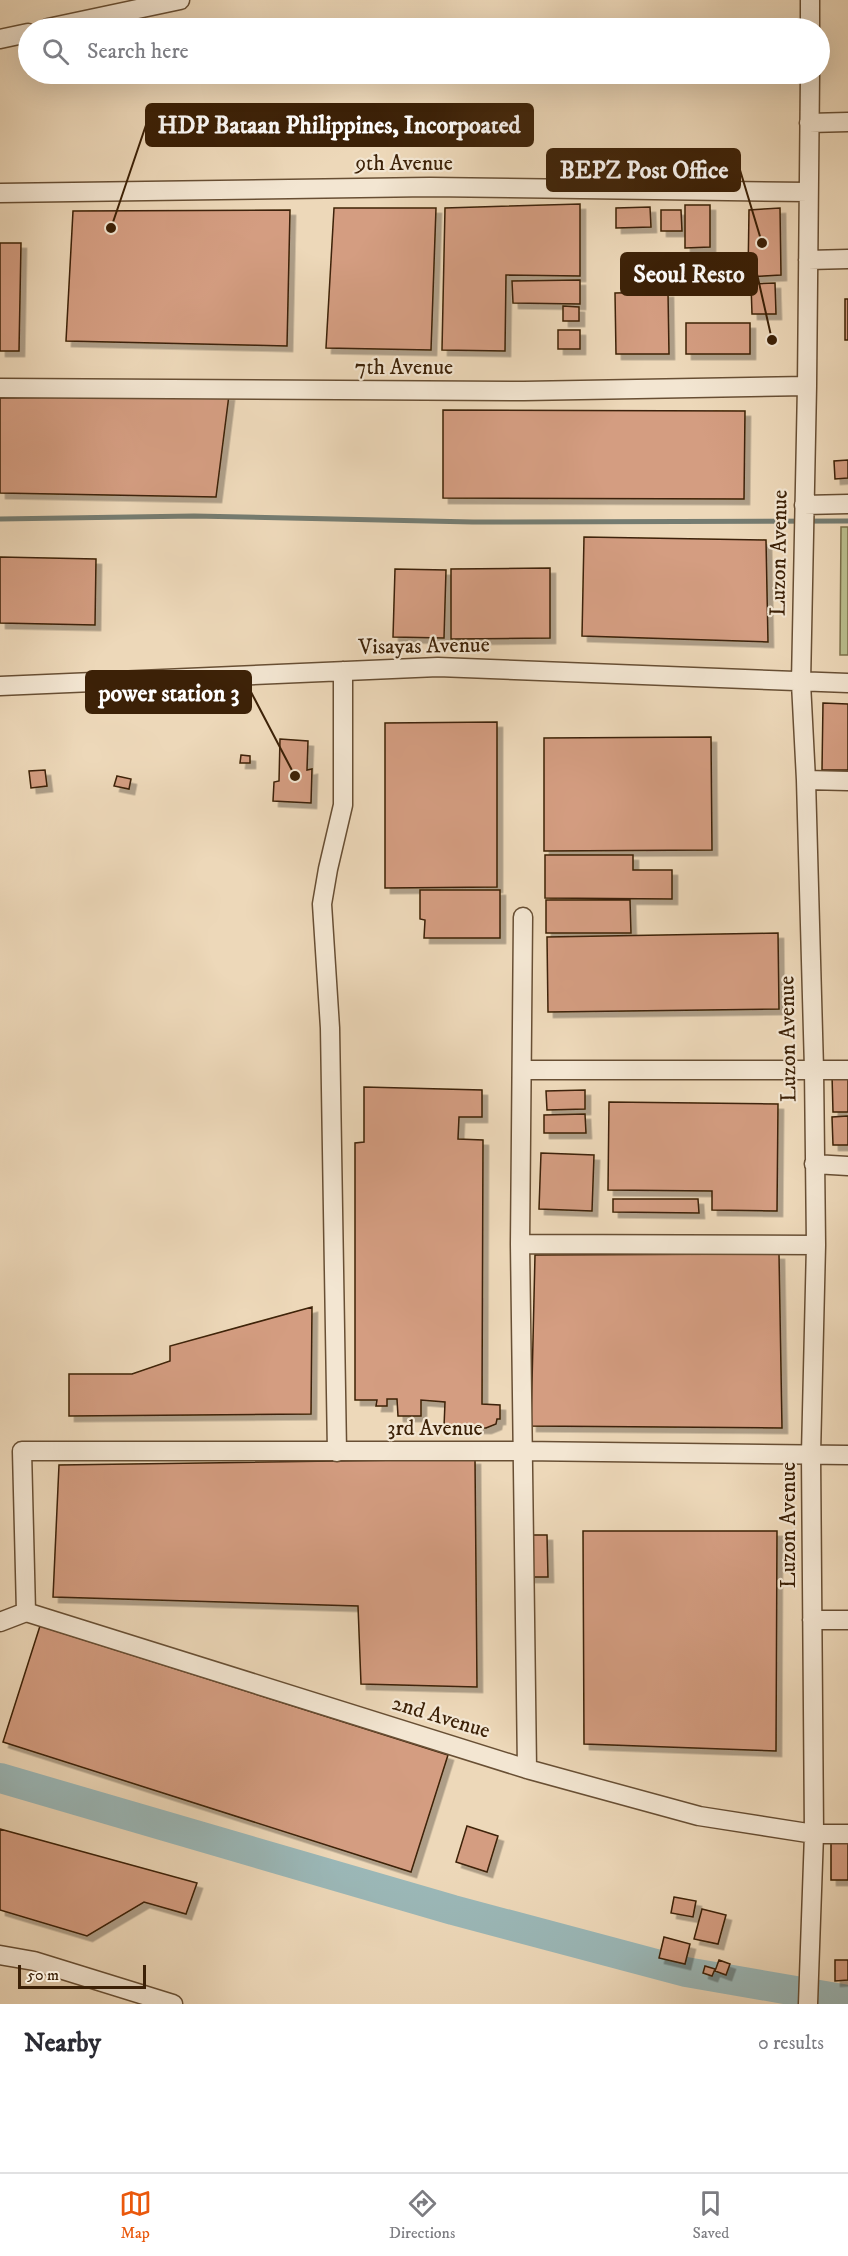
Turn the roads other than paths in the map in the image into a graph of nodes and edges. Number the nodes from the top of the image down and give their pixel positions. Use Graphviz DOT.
graph roads {
  1 [pos="180,0"];
  2 [pos="810,0"];
  3 [pos="95,18"];
  4 [pos="810,18"];
  5 [pos="18,35"];
  6 [pos="0,39"];
  7 [pos="810,84"];
  8 [pos="848,122"];
  9 [pos="809,123"];
  10 [pos="808,192"];
  11 [pos="0,193"];
  12 [pos="808,260"];
  13 [pos="848,260"];
  14 [pos="807,386"];
  15 [pos="0,388"];
  16 [pos="848,504"];
  17 [pos="804,510"];
  18 [pos="343,671"];
  19 [pos="801,683"];
  20 [pos="848,683"];
  21 [pos="0,686"];
  22 [pos="806,780"];
  23 [pos="848,781"];
  24 [pos="523,917"];
  25 [pos="814,1069"];
  26 [pos="523,1070"];
  27 [pos="848,1070"];
  28 [pos="814,1164"];
  29 [pos="848,1166"];
  30 [pos="520,1244"];
  31 [pos="816,1245"];
  32 [pos="522,1451"];
  33 [pos="337,1452"];
  34 [pos="811,1454"];
  35 [pos="848,1455"];
  36 [pos="26,1612"];
  37 [pos="812,1620"];
  38 [pos="848,1620"];
  39 [pos="0,1622"];
  40 [pos="527,1769"];
  41 [pos="814,1834"];
  42 [pos="848,1834"];
  43 [pos="0,1955"];
  44 [pos="808,1997"];
  45 [pos="173,2004"];
  1 -- 3 [label="street"];
  2 -- 4 [label="street"];
  5 -- 6 [label="street"];
  7 -- 9 [label="street, Luzon Avenue"];
  8 -- 9 [label="street"];
  9 -- 10 [label="street, Luzon Avenue"];
  10 -- 11 [label="street, 9th Avenue"];
  10 -- 12 [label="street, Luzon Avenue"];
  12 -- 13 [label="street"];
  12 -- 14 [label="street, Luzon Avenue"];
  14 -- 15 [label="street, 7th Avenue"];
  14 -- 17 [label="street, Luzon Avenue"];
  16 -- 17 [label="street"];
  17 -- 19 [label="street, Luzon Avenue"];
  18 -- 19 [label="street, Visayas Avenue"];
  18 -- 21 [label="street, Visayas Avenue"];
  18 -- 33 [label="street"];
  19 -- 20 [label="street, Visayas Avenue"];
  19 -- 22 [label="street, Luzon Avenue"];
  22 -- 23 [label="street"];
  22 -- 25 [label="street, Luzon Avenue"];
  24 -- 26 [label="street"];
  25 -- 26 [label="street"];
  25 -- 27 [label="street"];
  25 -- 28 [label="street, Luzon Avenue"];
  26 -- 30 [label="street"];
  28 -- 29 [label="street"];
  28 -- 31 [label="street, Luzon Avenue"];
  30 -- 31 [label="street"];
  30 -- 32 [label="street"];
  31 -- 34 [label="street, Luzon Avenue"];
  32 -- 33 [label="street, 3rd Avenue"];
  32 -- 34 [label="street, 3rd Avenue"];
  32 -- 40 [label="street"];
  33 -- 36 [label="street, 3rd Avenue"];
  34 -- 35 [label="street, 3rd Avenue"];
  34 -- 37 [label="street, Luzon Avenue"];
  36 -- 39 [label="street"];
  36 -- 40 [label="street, 2nd Avenue"];
  37 -- 38 [label="street"];
  37 -- 41 [label="street, Luzon Avenue"];
  40 -- 41 [label="street, 2nd Avenue"];
  41 -- 42 [label="street, 2nd Avenue"];
  41 -- 44 [label="street, Luzon Avenue"];
  43 -- 45 [label="street"];
}
